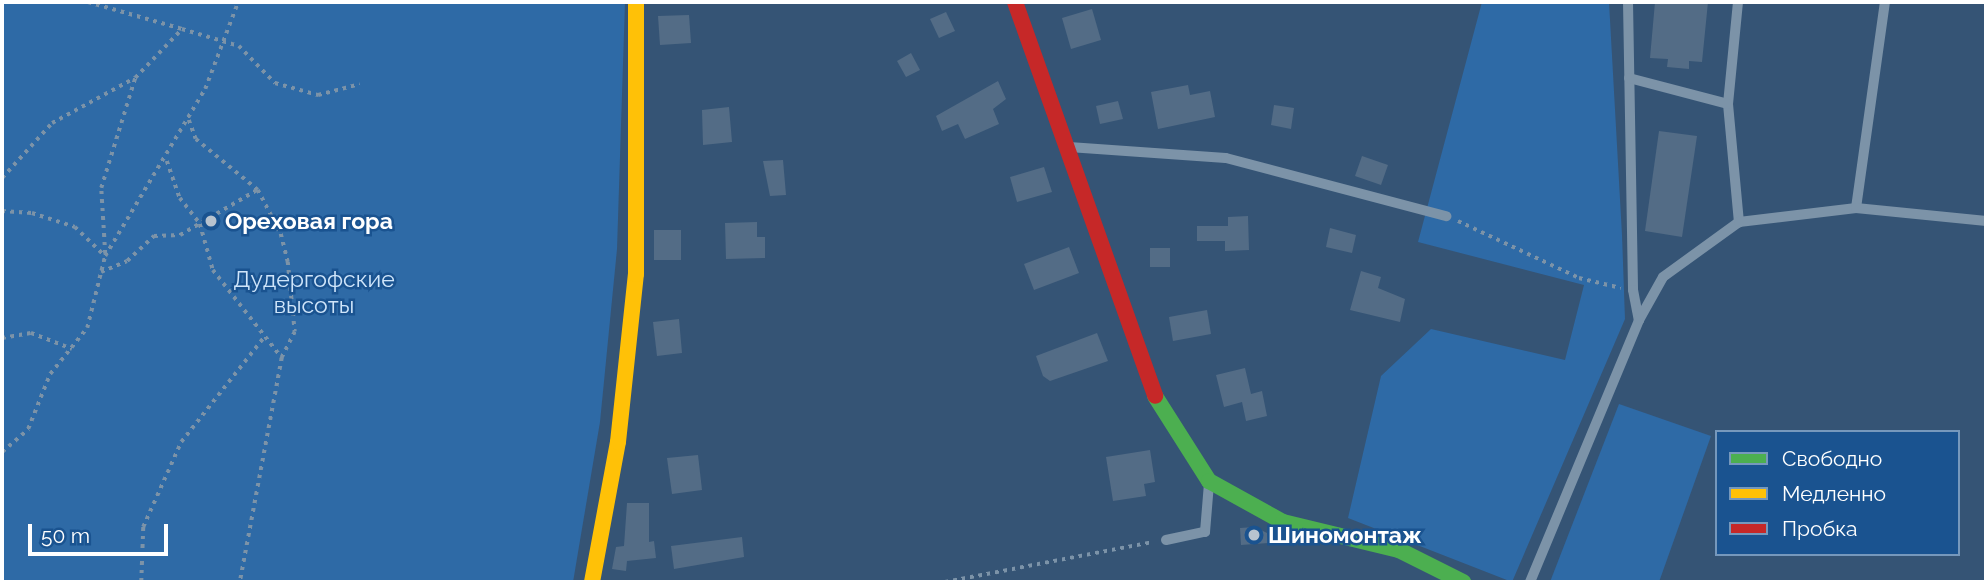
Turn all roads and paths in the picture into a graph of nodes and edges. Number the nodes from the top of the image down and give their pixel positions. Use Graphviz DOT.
graph roads {
  1 [pos="88,2"];
  2 [pos="238,2"];
  3 [pos="636,2"];
  4 [pos="1015,2"];
  5 [pos="1628,2"];
  6 [pos="1738,2"];
  7 [pos="1885,2"];
  8 [pos="182,29"];
  9 [pos="227,40"];
  10 [pos="135,78"];
  11 [pos="1629,78"];
  12 [pos="360,84"];
  13 [pos="1728,104"];
  14 [pos="189,120"];
  15 [pos="1066,148"];
  16 [pos="167,162"];
  17 [pos="2,178"];
  18 [pos="258,190"];
  19 [pos="1856,208"];
  20 [pos="2,211"];
  21 [pos="1446,216"];
  22 [pos="1986,221"];
  23 [pos="1739,222"];
  24 [pos="200,224"];
  25 [pos="106,256"];
  26 [pos="101,272"];
  27 [pos="1633,290"];
  28 [pos="1639,320"];
  29 [pos="265,337"];
  30 [pos="2,338"];
  31 [pos="72,349"];
  32 [pos="282,358"];
  33 [pos="2,452"];
  34 [pos="1209,481"];
  35 [pos="1166,540"];
  36 [pos="141,582"];
  37 [pos="240,582"];
  38 [pos="593,582"];
  39 [pos="945,582"];
  40 [pos="1463,582"];
  41 [pos="1530,582"];
  1 -- 8 [label="path"];
  2 -- 9 [label="path"];
  3 -- 38 [label="street"];
  4 -- 15 [label="street"];
  5 -- 11 [label="lane"];
  6 -- 13 [label="lane"];
  7 -- 19 [label="lane"];
  8 -- 9 [label="path"];
  8 -- 10 [label="path"];
  9 -- 12 [label="path"];
  9 -- 14 [label="path"];
  10 -- 17 [label="path"];
  10 -- 25 [label="path"];
  11 -- 13 [label="lane"];
  11 -- 27 [label="lane"];
  13 -- 23 [label="lane"];
  14 -- 16 [label="path"];
  14 -- 18 [label="path"];
  15 -- 21 [label="lane"];
  15 -- 34 [label="street"];
  16 -- 24 [label="path"];
  16 -- 25 [label="path"];
  18 -- 24 [label="path"];
  18 -- 32 [label="path"];
  19 -- 22 [label="lane"];
  19 -- 23 [label="lane"];
  20 -- 25 [label="path"];
  21 -- 27 [label="path"];
  23 -- 28 [label="lane"];
  24 -- 26 [label="path"];
  24 -- 29 [label="path"];
  25 -- 26 [label="path"];
  26 -- 31 [label="path"];
  27 -- 28 [label="lane"];
  28 -- 41 [label="lane"];
  29 -- 32 [label="path"];
  29 -- 36 [label="path"];
  30 -- 31 [label="path"];
  31 -- 33 [label="path"];
  32 -- 37 [label="path"];
  34 -- 35 [label="lane"];
  34 -- 40 [label="street"];
  35 -- 39 [label="path"];
}
